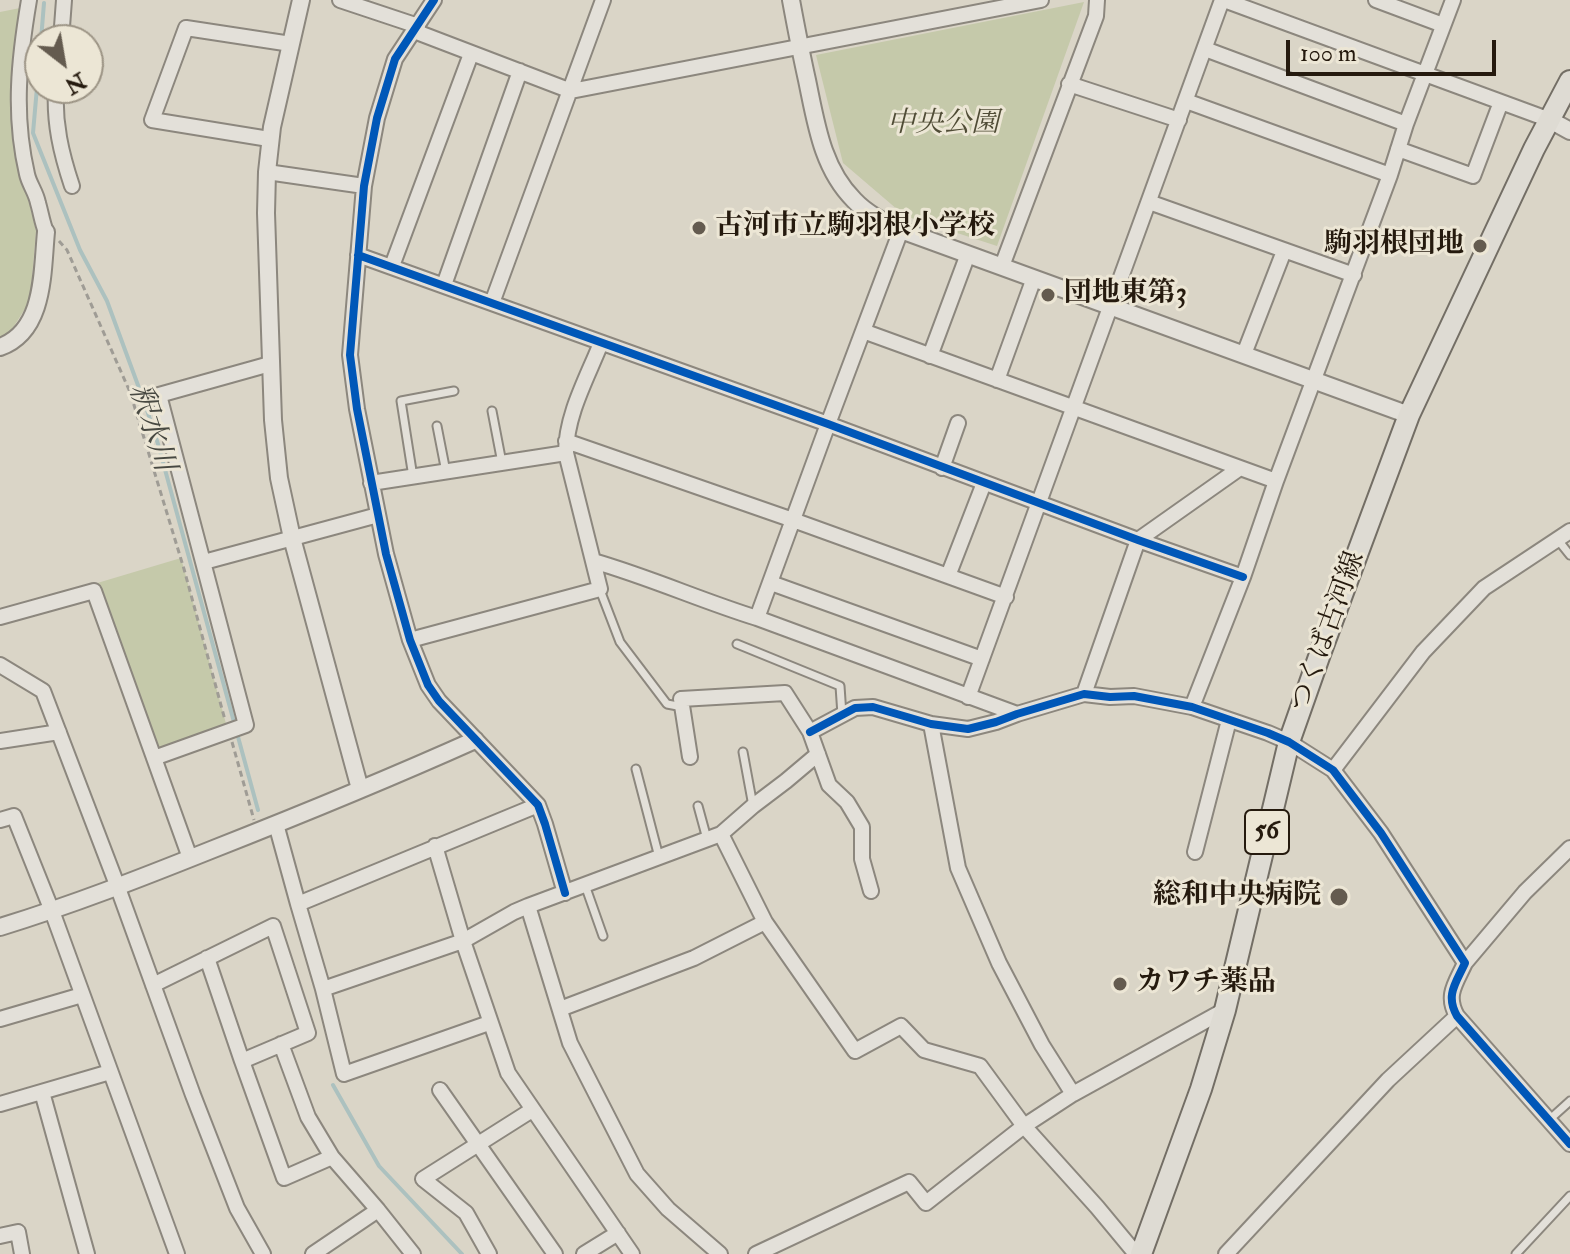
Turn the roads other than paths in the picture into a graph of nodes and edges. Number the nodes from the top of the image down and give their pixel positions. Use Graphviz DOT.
graph roads {
  1 [pos="29,0"];
  2 [pos="64,0"];
  3 [pos="301,0"];
  4 [pos="340,0"];
  5 [pos="434,0"];
  6 [pos="603,0"];
  7 [pos="791,0"];
  8 [pos="1097,0"];
  9 [pos="1223,0"];
  10 [pos="1376,0"];
  11 [pos="1453,0"];
  12 [pos="1035,1"];
  13 [pos="968,7"];
  14 [pos="62,24"];
  15 [pos="1443,25"];
  16 [pos="416,29"];
  17 [pos="291,44"];
  18 [pos="800,46"];
  19 [pos="1205,49"];
  20 [pos="471,54"];
  21 [pos="520,71"];
  22 [pos="1425,73"];
  23 [pos="1570,81"];
  24 [pos="1069,84"];
  25 [pos="571,91"];
  26 [pos="1186,101"];
  27 [pos="1501,102"];
  28 [pos="55,104"];
  29 [pos="1179,120"];
  30 [pos="1550,120"];
  31 [pos="1406,124"];
  32 [pos="1570,131"];
  33 [pos="269,139"];
  34 [pos="1398,149"];
  35 [pos="267,172"];
  36 [pos="1390,175"];
  37 [pos="72,186"];
  38 [pos="364,186"];
  39 [pos="1149,202"];
  40 [pos="901,230"];
  41 [pos="46,232"];
  42 [pos="1284,251"];
  43 [pos="968,254"];
  44 [pos="358,255"];
  45 [pos="392,266"];
  46 [pos="1002,266"];
  47 [pos="1354,275"];
  48 [pos="1034,278"];
  49 [pos="444,285"];
  50 [pos="492,303"];
  51 [pos="1111,306"];
  52 [pos="863,331"];
  53 [pos="601,343"];
  54 [pos="0,347"];
  55 [pos="1244,354"];
  56 [pos="930,356"];
  57 [pos="270,364"];
  58 [pos="997,380"];
  59 [pos="1315,380"];
  60 [pos="454,391"];
  61 [pos="1073,408"];
  62 [pos="492,411"];
  63 [pos="1409,415"];
  64 [pos="958,423"];
  65 [pos="828,424"];
  66 [pos="437,426"];
  67 [pos="566,447"];
  68 [pos="502,463"];
  69 [pos="942,468"];
  70 [pos="1240,468"];
  71 [pos="446,472"];
  72 [pos="413,477"];
  73 [pos="1276,481"];
  74 [pos="371,483"];
  75 [pos="984,483"];
  76 [pos="1039,503"];
  77 [pos="378,515"];
  78 [pos="793,520"];
  79 [pos="1570,531"];
  80 [pos="292,538"];
  81 [pos="1138,540"];
  82 [pos="1558,540"];
  83 [pos="1570,555"];
  84 [pos="593,561"];
  85 [pos="204,562"];
  86 [pos="948,576"];
  87 [pos="1243,577"];
  88 [pos="771,583"];
  89 [pos="600,589"];
  90 [pos="1006,597"];
  91 [pos="0,617"];
  92 [pos="757,618"];
  93 [pos="410,640"];
  94 [pos="737,644"];
  95 [pos="982,659"];
  96 [pos="0,665"];
  97 [pos="1084,694"];
  98 [pos="968,697"];
  99 [pos="683,707"];
  100 [pos="1192,707"];
  101 [pos="1017,714"];
  102 [pos="842,715"];
  103 [pos="1229,720"];
  104 [pos="931,724"];
  105 [pos="59,732"];
  106 [pos="810,732"];
  107 [pos="475,740"];
  108 [pos="0,741"];
  109 [pos="1289,742"];
  110 [pos="743,752"];
  111 [pos="818,754"];
  112 [pos="690,757"];
  113 [pos="154,758"];
  114 [pos="636,769"];
  115 [pos="1333,770"];
  116 [pos="360,789"];
  117 [pos="538,805"];
  118 [pos="698,806"];
  119 [pos="753,806"];
  120 [pos="0,820"];
  121 [pos="276,824"];
  122 [pos="714,836"];
  123 [pos="435,846"];
  124 [pos="1570,848"];
  125 [pos="1195,852"];
  126 [pos="659,857"];
  127 [pos="190,858"];
  128 [pos="585,885"];
  129 [pos="117,887"];
  130 [pos="871,891"];
  131 [pos="565,893"];
  132 [pos="298,904"];
  133 [pos="528,906"];
  134 [pos="52,911"];
  135 [pos="765,922"];
  136 [pos="0,927"];
  137 [pos="603,936"];
  138 [pos="463,941"];
  139 [pos="207,958"];
  140 [pos="1465,963"];
  141 [pos="153,985"];
  142 [pos="323,989"];
  143 [pos="82,995"];
  144 [pos="560,1009"];
  145 [pos="1225,1010"];
  146 [pos="1457,1016"];
  147 [pos="0,1019"];
  148 [pos="489,1023"];
  149 [pos="281,1044"];
  150 [pos="242,1061"];
  151 [pos="110,1072"];
  152 [pos="440,1090"];
  153 [pos="42,1092"];
  154 [pos="1073,1094"];
  155 [pos="1570,1101"];
  156 [pos="0,1104"];
  157 [pos="532,1110"];
  158 [pos="1549,1120"];
  159 [pos="1024,1126"];
  160 [pos="1570,1144"];
  161 [pos="479,1145"];
  162 [pos="332,1157"];
  163 [pos="1570,1196"];
  164 [pos="378,1210"];
  165 [pos="618,1233"];
  166 [pos="0,1236"];
  167 [pos="22,1254"];
  168 [pos="87,1254"];
  169 [pos="177,1254"];
  170 [pos="263,1254"];
  171 [pos="313,1254"];
  172 [pos="413,1254"];
  173 [pos="489,1254"];
  174 [pos="555,1254"];
  175 [pos="584,1254"];
  176 [pos="632,1254"];
  177 [pos="720,1254"];
  178 [pos="756,1254"];
  179 [pos="1139,1254"];
  180 [pos="1226,1254"];
  181 [pos="1516,1254"];
  1 -- 41 [label="street"];
  2 -- 14 [label="street"];
  3 -- 17 [label="street"];
  4 -- 16 [label="street"];
  5 -- 16 [label="street"];
  6 -- 25 [label="street"];
  7 -- 18 [label="street"];
  8 -- 24 [label="street"];
  9 -- 19 [label="street"];
  9 -- 22 [label="street"];
  10 -- 15 [label="street"];
  11 -- 15 [label="street"];
  12 -- 13 [label="street"];
  13 -- 18 [label="street"];
  15 -- 22 [label="street"];
  16 -- 20 [label="street"];
  16 -- 38 [label="street"];
  17 -- 33 [label="street"];
  17 -- 33 [label="street"];
  18 -- 25 [label="street"];
  18 -- 40 [label="street"];
  19 -- 26 [label="street"];
  19 -- 31 [label="street"];
  20 -- 21 [label="street"];
  20 -- 45 [label="street"];
  21 -- 25 [label="street"];
  21 -- 49 [label="street"];
  22 -- 27 [label="street"];
  22 -- 31 [label="street"];
  23 -- 30 [label="main road, つくば古河線 / 56"];
  24 -- 29 [label="street"];
  24 -- 46 [label="street"];
  25 -- 50 [label="street"];
  26 -- 29 [label="street"];
  26 -- 36 [label="street"];
  27 -- 30 [label="street"];
  27 -- 34 [label="street"];
  28 -- 37 [label="street"];
  29 -- 39 [label="street"];
  30 -- 32 [label="street"];
  30 -- 63 [label="main road, つくば古河線 / 56"];
  31 -- 34 [label="street"];
  33 -- 35 [label="street"];
  34 -- 36 [label="street"];
  35 -- 38 [label="street"];
  35 -- 57 [label="street"];
  36 -- 47 [label="street"];
  38 -- 44 [label="street"];
  39 -- 42 [label="street"];
  39 -- 51 [label="street"];
  40 -- 43 [label="street"];
  40 -- 52 [label="street"];
  41 -- 54 [label="street"];
  42 -- 47 [label="street"];
  42 -- 55 [label="street"];
  43 -- 46 [label="street"];
  43 -- 56 [label="street"];
  44 -- 45 [label="street"];
  44 -- 74 [label="street"];
  45 -- 49 [label="street"];
  46 -- 48 [label="street"];
  47 -- 59 [label="street"];
  48 -- 51 [label="street"];
  48 -- 58 [label="street"];
  49 -- 50 [label="street"];
  50 -- 53 [label="street"];
  51 -- 55 [label="street"];
  51 -- 61 [label="street"];
  52 -- 56 [label="street"];
  52 -- 65 [label="street"];
  53 -- 65 [label="street"];
  53 -- 67 [label="street"];
  55 -- 59 [label="street"];
  56 -- 58 [label="street"];
  57 -- 80 [label="street"];
  57 -- 85 [label="street"];
  58 -- 61 [label="street"];
  59 -- 63 [label="street"];
  59 -- 73 [label="street"];
  60 -- 72 [label="lane"];
  61 -- 70 [label="street"];
  61 -- 76 [label="street"];
  62 -- 68 [label="lane"];
  63 -- 109 [label="main road, つくば古河線 / 56"];
  64 -- 69 [label="street"];
  65 -- 69 [label="street"];
  65 -- 78 [label="street"];
  66 -- 71 [label="lane"];
  67 -- 68 [label="street"];
  67 -- 78 [label="street"];
  67 -- 84 [label="street"];
  68 -- 71 [label="street"];
  69 -- 75 [label="street"];
  70 -- 73 [label="street"];
  70 -- 81 [label="street"];
  71 -- 72 [label="street"];
  72 -- 74 [label="street"];
  73 -- 87 [label="street"];
  74 -- 77 [label="street"];
  75 -- 76 [label="street"];
  75 -- 86 [label="street"];
  76 -- 81 [label="street"];
  76 -- 90 [label="street"];
  77 -- 80 [label="street"];
  77 -- 93 [label="street"];
  78 -- 86 [label="street"];
  78 -- 88 [label="street"];
  79 -- 82 [label="street"];
  80 -- 85 [label="street"];
  80 -- 116 [label="street"];
  81 -- 87 [label="street"];
  81 -- 97 [label="street"];
  82 -- 83 [label="lane"];
  82 -- 115 [label="street"];
  84 -- 89 [label="street"];
  84 -- 92 [label="street"];
  85 -- 113 [label="street"];
  86 -- 90 [label="street"];
  87 -- 100 [label="street"];
  88 -- 92 [label="street"];
  88 -- 95 [label="street"];
  89 -- 93 [label="street"];
  89 -- 99 [label="lane"];
  90 -- 95 [label="street"];
  91 -- 113 [label="street"];
  92 -- 98 [label="street"];
  93 -- 107 [label="street"];
  94 -- 102 [label="lane"];
  95 -- 98 [label="street"];
  96 -- 105 [label="street"];
  97 -- 100 [label="street"];
  97 -- 101 [label="street"];
  98 -- 101 [label="street"];
  99 -- 106 [label="street"];
  99 -- 112 [label="street"];
  100 -- 103 [label="street"];
  101 -- 104 [label="street"];
  102 -- 104 [label="street"];
  102 -- 106 [label="street"];
  103 -- 109 [label="street"];
  103 -- 125 [label="street"];
  104 -- 154 [label="street"];
  105 -- 108 [label="street"];
  105 -- 129 [label="street"];
  106 -- 111 [label="street"];
  107 -- 116 [label="street"];
  107 -- 117 [label="street"];
  109 -- 115 [label="street"];
  109 -- 145 [label="main road, つくば古河線 / 56"];
  110 -- 119 [label="lane"];
  111 -- 119 [label="street"];
  111 -- 130 [label="street"];
  113 -- 127 [label="street"];
  114 -- 126 [label="lane"];
  115 -- 140 [label="street"];
  116 -- 121 [label="street"];
  117 -- 123 [label="street"];
  117 -- 131 [label="street"];
  118 -- 122 [label="lane"];
  119 -- 122 [label="street"];
  120 -- 134 [label="street"];
  121 -- 127 [label="street"];
  121 -- 132 [label="street"];
  122 -- 126 [label="street"];
  122 -- 135 [label="street"];
  123 -- 132 [label="street"];
  123 -- 138 [label="street"];
  124 -- 140 [label="street"];
  126 -- 128 [label="street"];
  127 -- 129 [label="street"];
  128 -- 131 [label="street"];
  128 -- 137 [label="lane"];
  129 -- 134 [label="street"];
  129 -- 141 [label="street"];
  131 -- 133 [label="street"];
  132 -- 142 [label="street"];
  133 -- 138 [label="street"];
  133 -- 144 [label="street"];
  134 -- 136 [label="street"];
  134 -- 143 [label="street"];
  135 -- 144 [label="street"];
  135 -- 159 [label="street"];
  138 -- 142 [label="street"];
  138 -- 148 [label="street"];
  139 -- 141 [label="street"];
  139 -- 149 [label="street"];
  139 -- 150 [label="street"];
  140 -- 146 [label="street"];
  141 -- 170 [label="street"];
  142 -- 148 [label="street"];
  143 -- 147 [label="street"];
  143 -- 151 [label="street"];
  144 -- 177 [label="street"];
  145 -- 154 [label="street"];
  145 -- 179 [label="main road, つくば古河線 / 56"];
  146 -- 158 [label="street"];
  146 -- 180 [label="street"];
  148 -- 157 [label="street"];
  149 -- 150 [label="street"];
  149 -- 162 [label="street"];
  150 -- 162 [label="street"];
  151 -- 153 [label="street"];
  151 -- 169 [label="street"];
  152 -- 161 [label="street"];
  153 -- 156 [label="street"];
  153 -- 168 [label="street"];
  154 -- 159 [label="street"];
  155 -- 158 [label="lane"];
  157 -- 161 [label="street"];
  157 -- 165 [label="street"];
  158 -- 160 [label="street"];
  159 -- 178 [label="street"];
  159 -- 179 [label="street"];
  161 -- 173 [label="street"];
  161 -- 174 [label="street"];
  162 -- 164 [label="street"];
  163 -- 181 [label="lane"];
  164 -- 171 [label="street"];
  164 -- 172 [label="street"];
  165 -- 175 [label="street"];
  165 -- 176 [label="street"];
  166 -- 167 [label="street"];
}
